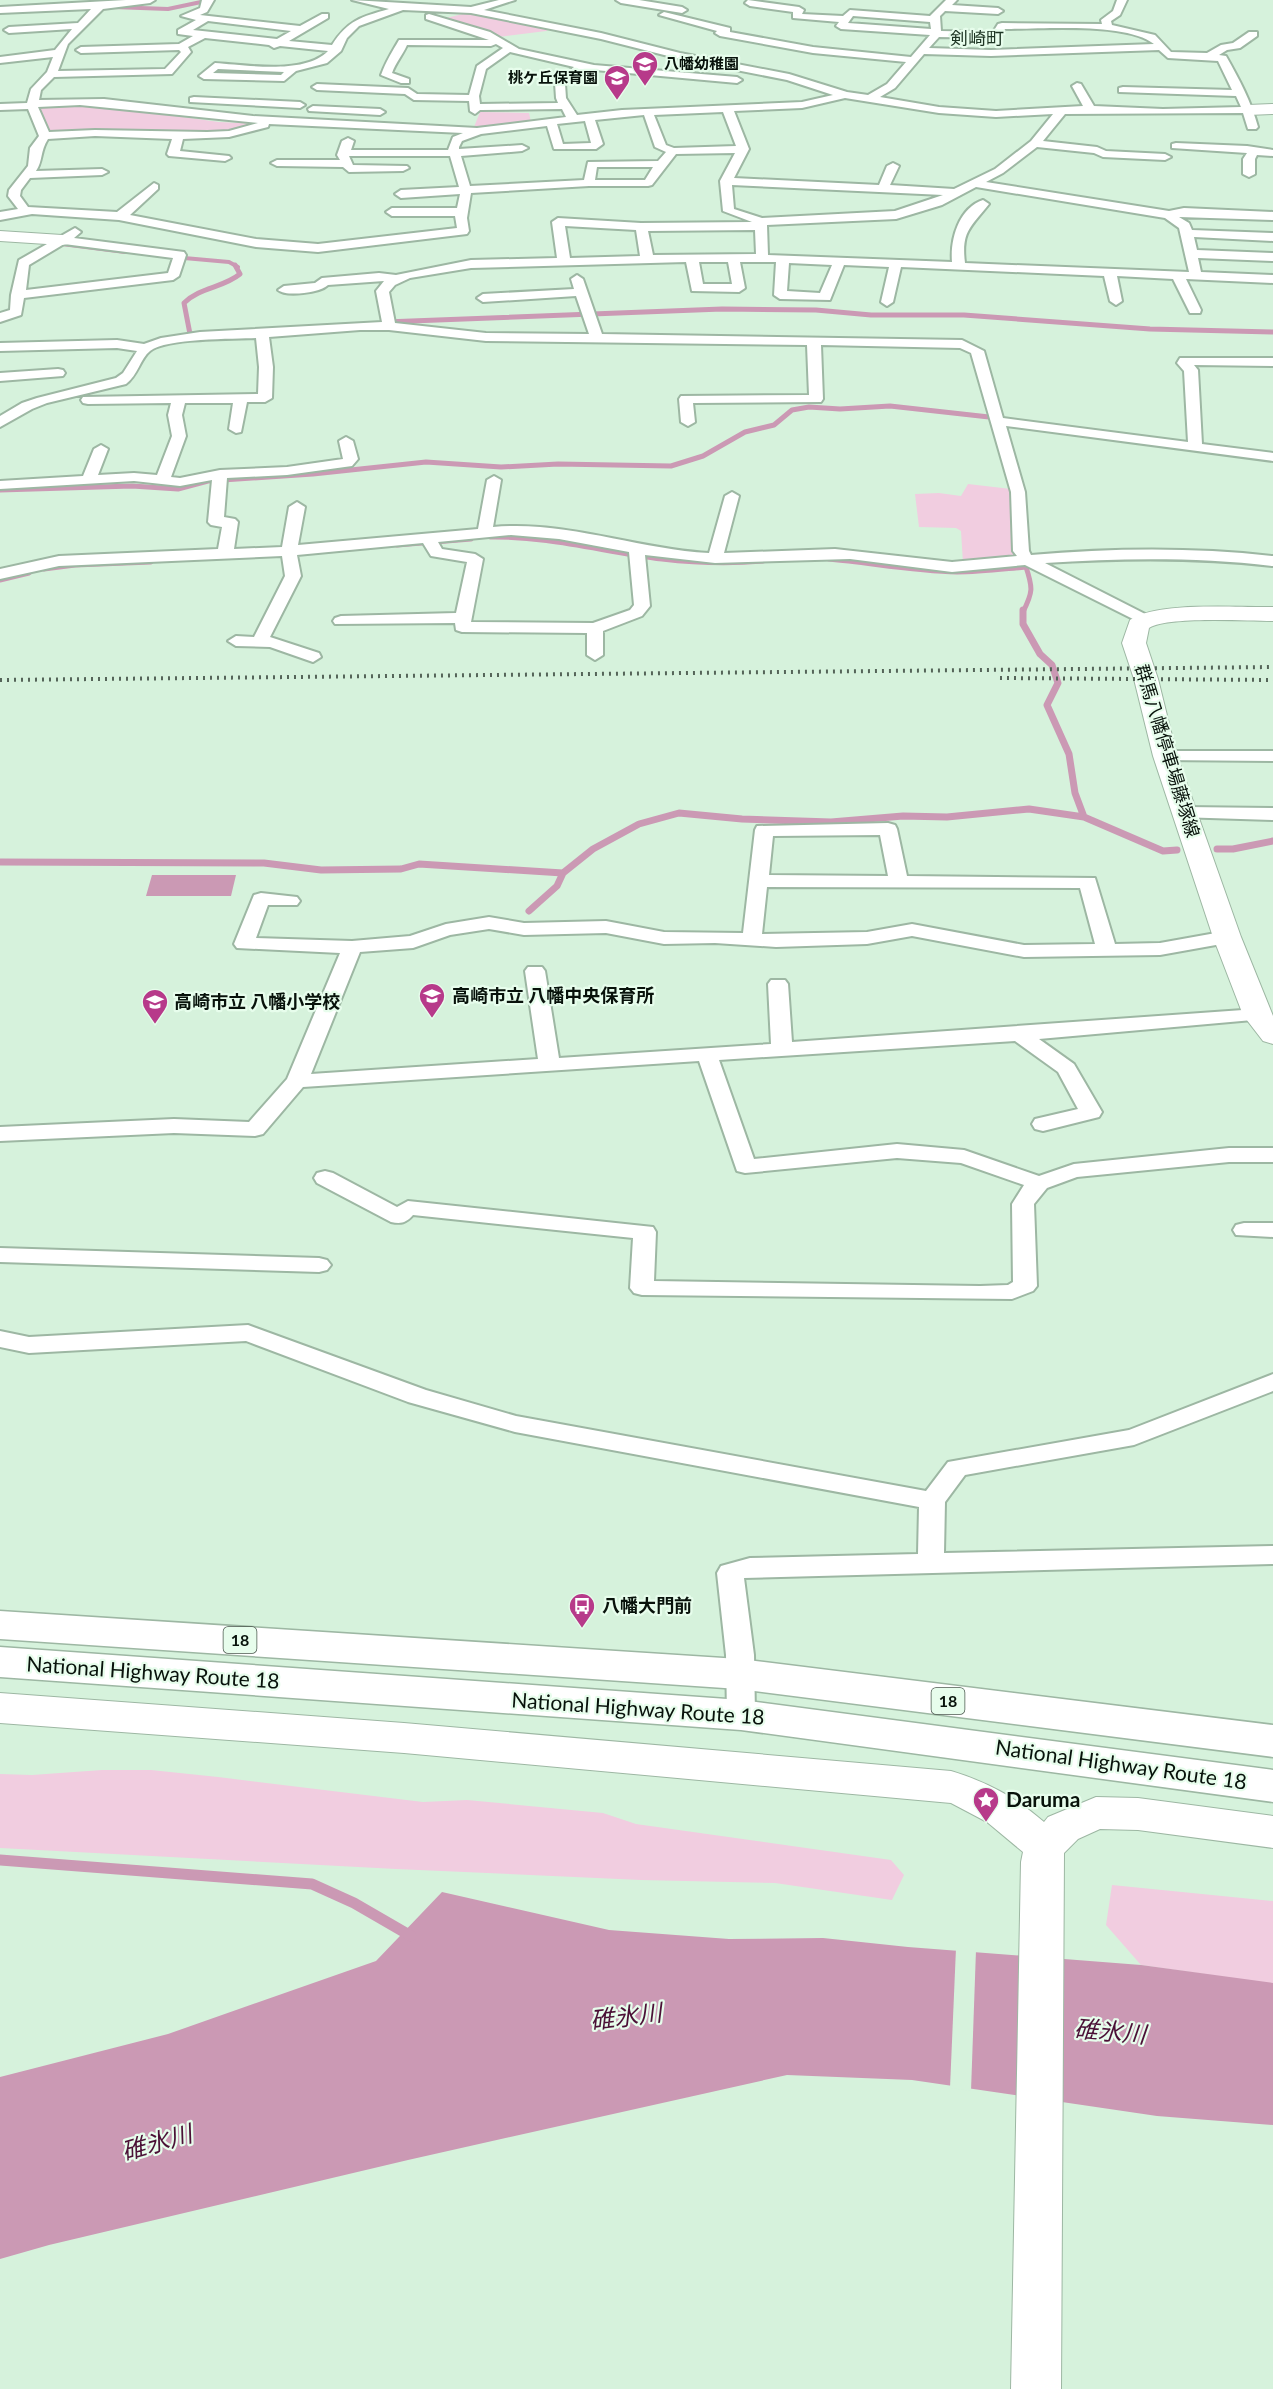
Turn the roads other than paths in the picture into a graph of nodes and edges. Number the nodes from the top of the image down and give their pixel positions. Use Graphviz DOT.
graph roads {
  1 [pos="150,0"];
  2 [pos="209,0"];
  3 [pos="357,0"];
  4 [pos="510,0"];
  5 [pos="621,0"];
  6 [pos="753,0"];
  7 [pos="1122,0"];
  8 [pos="40,4"];
  9 [pos="948,4"];
  10 [pos="100,6"];
  11 [pos="406,7"];
  12 [pos="17,9"];
  13 [pos="0,10"];
  14 [pos="471,10"];
  15 [pos="998,11"];
  16 [pos="693,12"];
  17 [pos="237,13"];
  18 [pos="304,14"];
  19 [pos="664,15"];
  20 [pos="324,16"];
  21 [pos="337,17"];
  22 [pos="205,19"];
  23 [pos="845,19"];
  24 [pos="934,19"];
  25 [pos="222,21"];
  26 [pos="79,26"];
  27 [pos="1107,27"];
  28 [pos="301,29"];
  29 [pos="936,33"];
  30 [pos="1253,34"];
  31 [pos="202,35"];
  32 [pos="813,39"];
  33 [pos="278,43"];
  34 [pos="506,46"];
  35 [pos="1162,47"];
  36 [pos="337,49"];
  37 [pos="81,50"];
  38 [pos="922,50"];
  39 [pos="187,52"];
  40 [pos="263,52"];
  41 [pos="58,53"];
  42 [pos="237,56"];
  43 [pos="1211,56"];
  44 [pos="252,57"];
  45 [pos="0,60"];
  46 [pos="121,60"];
  47 [pos="912,60"];
  48 [pos="320,63"];
  49 [pos="581,66"];
  50 [pos="293,68"];
  51 [pos="893,70"];
  52 [pos="905,71"];
  53 [pos="51,74"];
  54 [pos="405,81"];
  55 [pos="92,82"];
  56 [pos="751,83"];
  57 [pos="1077,86"];
  58 [pos="317,87"];
  59 [pos="117,90"];
  60 [pos="790,90"];
  61 [pos="1241,93"];
  62 [pos="845,95"];
  63 [pos="869,99"];
  64 [pos="301,100"];
  65 [pos="111,102"];
  66 [pos="475,103"];
  67 [pos="32,105"];
  68 [pos="0,106"];
  69 [pos="566,106"];
  70 [pos="728,108"];
  71 [pos="1090,109"];
  72 [pos="1273,109"];
  73 [pos="1129,110"];
  74 [pos="1248,110"];
  75 [pos="182,112"];
  76 [pos="380,112"];
  77 [pos="648,112"];
  78 [pos="1060,113"];
  79 [pos="589,117"];
  80 [pos="574,119"];
  81 [pos="271,121"];
  82 [pos="551,122"];
  83 [pos="315,124"];
  84 [pos="332,125"];
  85 [pos="1252,127"];
  86 [pos="476,130"];
  87 [pos="151,134"];
  88 [pos="178,134"];
  89 [pos="45,136"];
  90 [pos="1035,143"];
  91 [pos="1176,146"];
  92 [pos="522,148"];
  93 [pos="743,148"];
  94 [pos="143,149"];
  95 [pos="674,151"];
  96 [pos="1254,151"];
  97 [pos="455,153"];
  98 [pos="1273,153"];
  99 [pos="1165,157"];
  100 [pos="225,158"];
  101 [pos="346,158"];
  102 [pos="277,164"];
  103 [pos="661,164"];
  104 [pos="892,166"];
  105 [pos="415,168"];
  106 [pos="457,171"];
  107 [pos="102,172"];
  108 [pos="1248,174"];
  109 [pos="523,175"];
  110 [pos="19,178"];
  111 [pos="726,181"];
  112 [pos="589,183"];
  113 [pos="976,184"];
  114 [pos="154,188"];
  115 [pos="883,189"];
  116 [pos="960,192"];
  117 [pos="554,198"];
  118 [pos="464,202"];
  119 [pos="983,204"];
  120 [pos="29,211"];
  121 [pos="104,214"];
  122 [pos="1169,215"];
  123 [pos="0,216"];
  124 [pos="119,216"];
  125 [pos="1273,216"];
  126 [pos="761,224"];
  127 [pos="641,226"];
  128 [pos="1185,233"];
  129 [pos="0,236"];
  130 [pos="1273,237"];
  131 [pos="57,244"];
  132 [pos="467,248"];
  133 [pos="1191,254"];
  134 [pos="1273,257"];
  135 [pos="692,258"];
  136 [pos="734,258"];
  137 [pos="762,258"];
  138 [pos="647,259"];
  139 [pos="783,259"];
  140 [pos="568,260"];
  141 [pos="839,262"];
  142 [pos="896,264"];
  143 [pos="959,266"];
  144 [pos="1110,272"];
  145 [pos="1178,275"];
  146 [pos="1196,276"];
  147 [pos="396,279"];
  148 [pos="1273,279"];
  149 [pos="284,290"];
  150 [pos="580,292"];
  151 [pos="17,295"];
  152 [pos="483,298"];
  153 [pos="1116,301"];
  154 [pos="887,302"];
  155 [pos="1195,310"];
  156 [pos="0,318"];
  157 [pos="389,326"];
  158 [pos="262,334"];
  159 [pos="597,338"];
  160 [pos="814,342"];
  161 [pos="145,348"];
  162 [pos="15,358"];
  163 [pos="1273,362"];
  164 [pos="58,373"];
  165 [pos="0,377"];
  166 [pos="240,399"];
  167 [pos="178,401"];
  168 [pos="33,404"];
  169 [pos="2,419"];
  170 [pos="998,421"];
  171 [pos="688,422"];
  172 [pos="236,429"];
  173 [pos="346,441"];
  174 [pos="1195,447"];
  175 [pos="101,449"];
  176 [pos="1273,458"];
  177 [pos="220,474"];
  178 [pos="162,480"];
  179 [pos="494,480"];
  180 [pos="87,481"];
  181 [pos="0,485"];
  182 [pos="732,496"];
  183 [pos="297,507"];
  184 [pos="485,531"];
  185 [pos="428,538"];
  186 [pos="637,550"];
  187 [pos="289,551"];
  188 [pos="225,554"];
  189 [pos="715,558"];
  190 [pos="1027,560"];
  191 [pos="1273,561"];
  192 [pos="0,574"];
  193 [pos="1273,614"];
  194 [pos="463,618"];
  195 [pos="1145,620"];
  196 [pos="341,621"];
  197 [pos="595,628"];
  198 [pos="236,641"];
  199 [pos="259,642"];
  200 [pos="595,655"];
  201 [pos="313,657"];
  202 [pos="1165,756"];
  203 [pos="1273,756"];
  204 [pos="1185,813"];
  205 [pos="1273,814"];
  206 [pos="759,881"];
  207 [pos="899,881"];
  208 [pos="290,901"];
  209 [pos="1227,936"];
  210 [pos="752,940"];
  211 [pos="352,947"];
  212 [pos="1107,951"];
  213 [pos="534,971"];
  214 [pos="778,984"];
  215 [pos="1257,1015"];
  216 [pos="1019,1034"];
  217 [pos="1273,1035"];
  218 [pos="782,1050"];
  219 [pos="706,1054"];
  220 [pos="549,1064"];
  221 [pos="297,1080"];
  222 [pos="1043,1124"];
  223 [pos="0,1134"];
  224 [pos="1273,1155"];
  225 [pos="325,1178"];
  226 [pos="1039,1183"];
  227 [pos="1244,1230"];
  228 [pos="1273,1230"];
  229 [pos="0,1255"];
  230 [pos="320,1265"];
  231 [pos="0,1339"];
  232 [pos="1273,1382"];
  233 [pos="932,1501"];
  234 [pos="1273,1555"];
  235 [pos="931,1563"];
  236 [pos="0,1625"];
  237 [pos="0,1662"];
  238 [pos="739,1674"];
  239 [pos="0,1708"];
  240 [pos="741,1715"];
  241 [pos="1273,1741"];
  242 [pos="1273,1786"];
  243 [pos="1273,1832"];
  244 [pos="1042,1833"];
  245 [pos="1036,2389"];
  1 -- 10 [label="street"];
  2 -- 22 [label="street"];
  3 -- 11 [label="street"];
  4 -- 14 [label="street"];
  5 -- 16 [label="street"];
  6 -- 23 [label="street"];
  7 -- 27 [label="street"];
  8 -- 10 [label="street"];
  8 -- 12 [label="street"];
  9 -- 15 [label="street"];
  9 -- 24 [label="street"];
  10 -- 26 [label="street"];
  11 -- 14 [label="street"];
  11 -- 34 [label="street"];
  11 -- 36 [label="street"];
  12 -- 13 [label="street"];
  12 -- 26 [label="street"];
  14 -- 62 [label="street"];
  17 -- 25 [label="street"];
  18 -- 20 [label="street"];
  19 -- 47 [label="street"];
  20 -- 21 [label="street"];
  20 -- 28 [label="street"];
  22 -- 25 [label="street"];
  22 -- 31 [label="street"];
  23 -- 24 [label="street"];
  23 -- 29 [label="street"];
  24 -- 29 [label="street"];
  25 -- 28 [label="street"];
  26 -- 41 [label="street"];
  27 -- 29 [label="street"];
  27 -- 35 [label="street"];
  28 -- 33 [label="street"];
  29 -- 38 [label="street"];
  30 -- 43 [label="street"];
  31 -- 33 [label="street"];
  31 -- 39 [label="street"];
  32 -- 38 [label="street"];
  33 -- 36 [label="street"];
  33 -- 40 [label="street"];
  34 -- 49 [label="street"];
  34 -- 54 [label="street"];
  34 -- 66 [label="street"];
  35 -- 38 [label="street"];
  35 -- 43 [label="street"];
  36 -- 48 [label="street"];
  37 -- 39 [label="street"];
  38 -- 47 [label="street"];
  39 -- 46 [label="street"];
  39 -- 55 [label="street"];
  41 -- 45 [label="street"];
  41 -- 53 [label="street"];
  42 -- 44 [label="street"];
  43 -- 61 [label="street"];
  47 -- 52 [label="street"];
  48 -- 50 [label="street"];
  48 -- 64 [label="street"];
  49 -- 56 [label="street"];
  49 -- 69 [label="street"];
  50 -- 50 [label="street"];
  51 -- 52 [label="street"];
  52 -- 63 [label="street"];
  53 -- 55 [label="street"];
  53 -- 67 [label="street"];
  55 -- 65 [label="street"];
  55 -- 67 [label="street"];
  57 -- 71 [label="street"];
  58 -- 66 [label="street"];
  59 -- 65 [label="street"];
  60 -- 62 [label="street"];
  61 -- 73 [label="street"];
  61 -- 74 [label="street"];
  62 -- 63 [label="street"];
  62 -- 70 [label="street"];
  63 -- 78 [label="street"];
  64 -- 75 [label="street"];
  64 -- 76 [label="street"];
  64 -- 83 [label="street"];
  65 -- 75 [label="street"];
  66 -- 69 [label="street"];
  66 -- 86 [label="street"];
  67 -- 68 [label="street"];
  67 -- 89 [label="street"];
  69 -- 80 [label="street"];
  70 -- 77 [label="street"];
  70 -- 93 [label="street"];
  71 -- 73 [label="street"];
  71 -- 78 [label="street"];
  72 -- 74 [label="street"];
  73 -- 74 [label="street"];
  74 -- 85 [label="street"];
  75 -- 81 [label="street"];
  77 -- 79 [label="street"];
  77 -- 95 [label="street"];
  78 -- 90 [label="street"];
  79 -- 80 [label="street"];
  79 -- 82 [label="street"];
  80 -- 82 [label="street"];
  81 -- 83 [label="street"];
  81 -- 88 [label="street"];
  82 -- 86 [label="street"];
  83 -- 84 [label="street"];
  84 -- 86 [label="street"];
  84 -- 101 [label="street"];
  86 -- 97 [label="street"];
  87 -- 88 [label="street"];
  87 -- 89 [label="street"];
  87 -- 94 [label="street"];
  88 -- 100 [label="street"];
  89 -- 110 [label="street"];
  90 -- 99 [label="street"];
  90 -- 113 [label="street"];
  91 -- 96 [label="street"];
  92 -- 97 [label="street"];
  93 -- 95 [label="street"];
  93 -- 111 [label="street"];
  95 -- 103 [label="street"];
  96 -- 98 [label="street"];
  96 -- 108 [label="street"];
  97 -- 101 [label="street"];
  97 -- 106 [label="street"];
  101 -- 102 [label="street"];
  101 -- 105 [label="street"];
  103 -- 112 [label="street"];
  103 -- 112 [label="street"];
  104 -- 115 [label="street"];
  106 -- 109 [label="street"];
  106 -- 118 [label="street"];
  107 -- 110 [label="street"];
  110 -- 120 [label="street"];
  111 -- 115 [label="street"];
  111 -- 126 [label="street"];
  112 -- 118 [label="street"];
  113 -- 116 [label="street"];
  113 -- 122 [label="street"];
  114 -- 124 [label="street"];
  115 -- 116 [label="street"];
  116 -- 126 [label="street"];
  117 -- 118 [label="street"];
  118 -- 118 [label="street"];
  118 -- 132 [label="street"];
  119 -- 143 [label="street"];
  120 -- 121 [label="street"];
  120 -- 123 [label="street"];
  121 -- 124 [label="street"];
  121 -- 131 [label="street"];
  122 -- 125 [label="street"];
  122 -- 128 [label="street"];
  124 -- 132 [label="street"];
  126 -- 127 [label="street"];
  126 -- 137 [label="street"];
  127 -- 138 [label="street"];
  127 -- 140 [label="street"];
  128 -- 130 [label="street"];
  128 -- 133 [label="street"];
  129 -- 131 [label="street"];
  131 -- 151 [label="street"];
  131 -- 151 [label="street"];
  132 -- 140 [label="street"];
  132 -- 147 [label="street"];
  133 -- 134 [label="street"];
  133 -- 146 [label="street"];
  135 -- 136 [label="street"];
  135 -- 136 [label="street"];
  135 -- 138 [label="street"];
  136 -- 137 [label="street"];
  137 -- 139 [label="street"];
  138 -- 140 [label="street"];
  139 -- 141 [label="street"];
  139 -- 141 [label="street"];
  140 -- 150 [label="street"];
  141 -- 142 [label="street"];
  142 -- 143 [label="street"];
  142 -- 154 [label="street"];
  143 -- 144 [label="street"];
  144 -- 145 [label="street"];
  144 -- 153 [label="street"];
  145 -- 146 [label="street"];
  145 -- 155 [label="street"];
  146 -- 148 [label="street"];
  147 -- 149 [label="street"];
  147 -- 157 [label="street"];
  150 -- 152 [label="street"];
  150 -- 159 [label="street"];
  151 -- 156 [label="street"];
  157 -- 158 [label="street"];
  157 -- 159 [label="street"];
  158 -- 161 [label="street"];
  158 -- 166 [label="street"];
  159 -- 160 [label="street"];
  160 -- 170 [label="street"];
  160 -- 171 [label="street"];
  161 -- 162 [label="street"];
  161 -- 168 [label="street"];
  162 -- 164 [label="street"];
  162 -- 165 [label="street"];
  163 -- 174 [label="street"];
  166 -- 167 [label="street"];
  166 -- 172 [label="street"];
  167 -- 168 [label="street"];
  167 -- 178 [label="street"];
  168 -- 169 [label="street"];
  170 -- 174 [label="street"];
  170 -- 190 [label="street"];
  173 -- 177 [label="street"];
  174 -- 176 [label="street"];
  175 -- 180 [label="street"];
  177 -- 178 [label="street"];
  177 -- 188 [label="street"];
  178 -- 180 [label="street"];
  179 -- 184 [label="street"];
  180 -- 181 [label="street"];
  182 -- 189 [label="street"];
  183 -- 187 [label="street"];
  184 -- 185 [label="street"];
  184 -- 186 [label="street"];
  185 -- 187 [label="street"];
  185 -- 194 [label="street"];
  186 -- 189 [label="street"];
  186 -- 197 [label="street"];
  187 -- 188 [label="street"];
  187 -- 199 [label="street"];
  188 -- 192 [label="street"];
  189 -- 190 [label="street"];
  190 -- 191 [label="street"];
  190 -- 195 [label="street"];
  193 -- 195 [label="street"];
  194 -- 196 [label="street"];
  194 -- 197 [label="street"];
  195 -- 202 [label="street, 群馬八幡停車場藤塚線"];
  197 -- 200 [label="street"];
  198 -- 199 [label="street"];
  199 -- 201 [label="street"];
  202 -- 203 [label="street"];
  202 -- 204 [label="street, 群馬八幡停車場藤塚線"];
  204 -- 205 [label="street"];
  204 -- 209 [label="street, 群馬八幡停車場藤塚線"];
  206 -- 207 [label="street"];
  206 -- 207 [label="street"];
  206 -- 210 [label="street"];
  207 -- 212 [label="street"];
  208 -- 211 [label="street"];
  209 -- 212 [label="street"];
  209 -- 215 [label="street, 群馬八幡停車場藤塚線"];
  210 -- 211 [label="street"];
  210 -- 212 [label="street"];
  211 -- 221 [label="street"];
  213 -- 220 [label="street"];
  214 -- 218 [label="street"];
  215 -- 216 [label="street"];
  215 -- 217 [label="street, 群馬八幡停車場藤塚線"];
  216 -- 218 [label="street"];
  216 -- 222 [label="street"];
  218 -- 219 [label="street"];
  219 -- 220 [label="street"];
  219 -- 226 [label="street"];
  220 -- 221 [label="street"];
  221 -- 223 [label="street"];
  224 -- 226 [label="street"];
  225 -- 226 [label="street"];
  227 -- 228 [label="street"];
  229 -- 230 [label="street"];
  231 -- 233 [label="street"];
  232 -- 233 [label="street"];
  233 -- 235 [label="street"];
  234 -- 235 [label="street"];
  235 -- 238 [label="street"];
  236 -- 238 [label="highway, National Highway Route 18 / 18"];
  237 -- 240 [label="highway, National Highway Route 18 / 18"];
  238 -- 240 [label="street"];
  238 -- 241 [label="highway, National Highway Route 18 / 18"];
  239 -- 244 [label="street"];
  240 -- 242 [label="highway, National Highway Route 18 / 18"];
  243 -- 244 [label="street"];
  244 -- 245 [label="street"];
}
